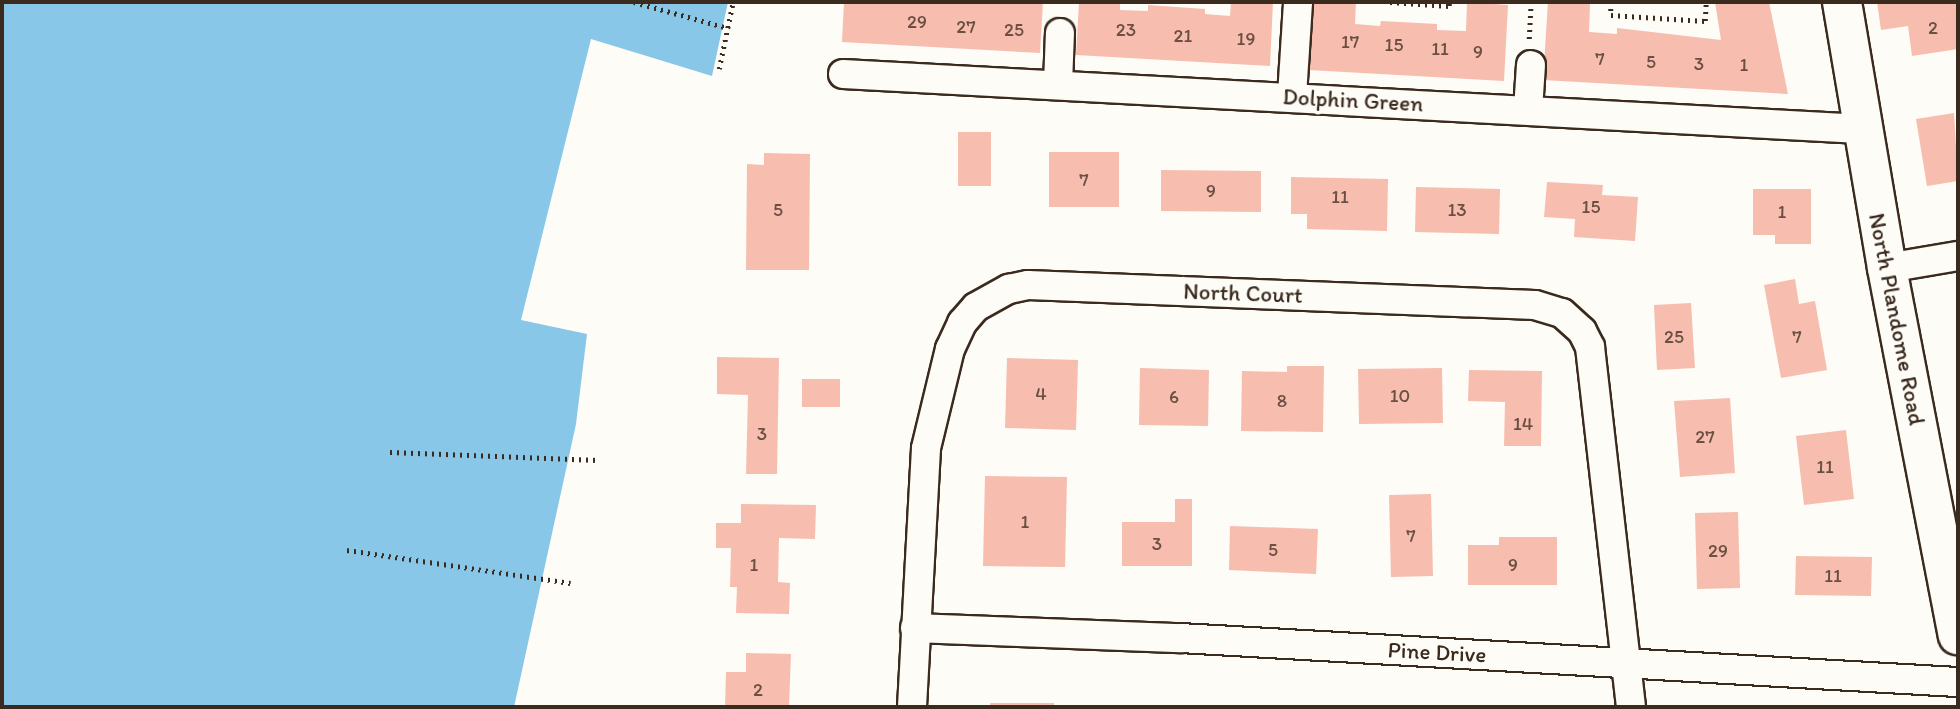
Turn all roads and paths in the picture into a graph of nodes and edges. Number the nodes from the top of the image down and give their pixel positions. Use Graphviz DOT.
graph roads {
  1 [pos="634,2"];
  2 [pos="733,2"];
  3 [pos="1298,2"];
  4 [pos="1390,2"];
  5 [pos="1449,2"];
  6 [pos="1531,2"];
  7 [pos="1611,2"];
  8 [pos="1706,2"];
  9 [pos="1842,2"];
  10 [pos="728,28"];
  11 [pos="1060,33"];
  12 [pos="1530,54"];
  13 [pos="719,69"];
  14 [pos="843,74"];
  15 [pos="1058,84"];
  16 [pos="1292,96"];
  17 [pos="1528,110"];
  18 [pos="1862,129"];
  19 [pos="1958,256"];
  20 [pos="1887,268"];
  21 [pos="390,452"];
  22 [pos="598,460"];
  23 [pos="347,550"];
  24 [pos="571,583"];
  25 [pos="915,628"];
  26 [pos="1958,635"];
  27 [pos="1626,663"];
  28 [pos="1958,682"];
  29 [pos="912,707"];
  30 [pos="1631,707"];
  1 -- 10 [label="path"];
  2 -- 10 [label="path"];
  3 -- 16 [label="street"];
  4 -- 5 [label="path"];
  6 -- 12 [label="path"];
  7 -- 8 [label="path"];
  9 -- 18 [label="main road, North Plandome Road"];
  10 -- 13 [label="path"];
  11 -- 15 [label="street"];
  12 -- 17 [label="street"];
  14 -- 15 [label="street, Dolphin Green"];
  15 -- 16 [label="street, Dolphin Green"];
  16 -- 17 [label="street, Dolphin Green"];
  17 -- 18 [label="street, Dolphin Green"];
  18 -- 20 [label="main road, North Plandome Road"];
  19 -- 20 [label="street"];
  20 -- 26 [label="main road, North Plandome Road"];
  21 -- 22 [label="path"];
  23 -- 24 [label="path"];
  25 -- 27 [label="street, Pine Drive"];
  25 -- 27 [label="street, North Court"];
  25 -- 29 [label="street, North Court"];
  27 -- 28 [label="street, Pine Drive"];
  27 -- 30 [label="street, North Court"];
}
